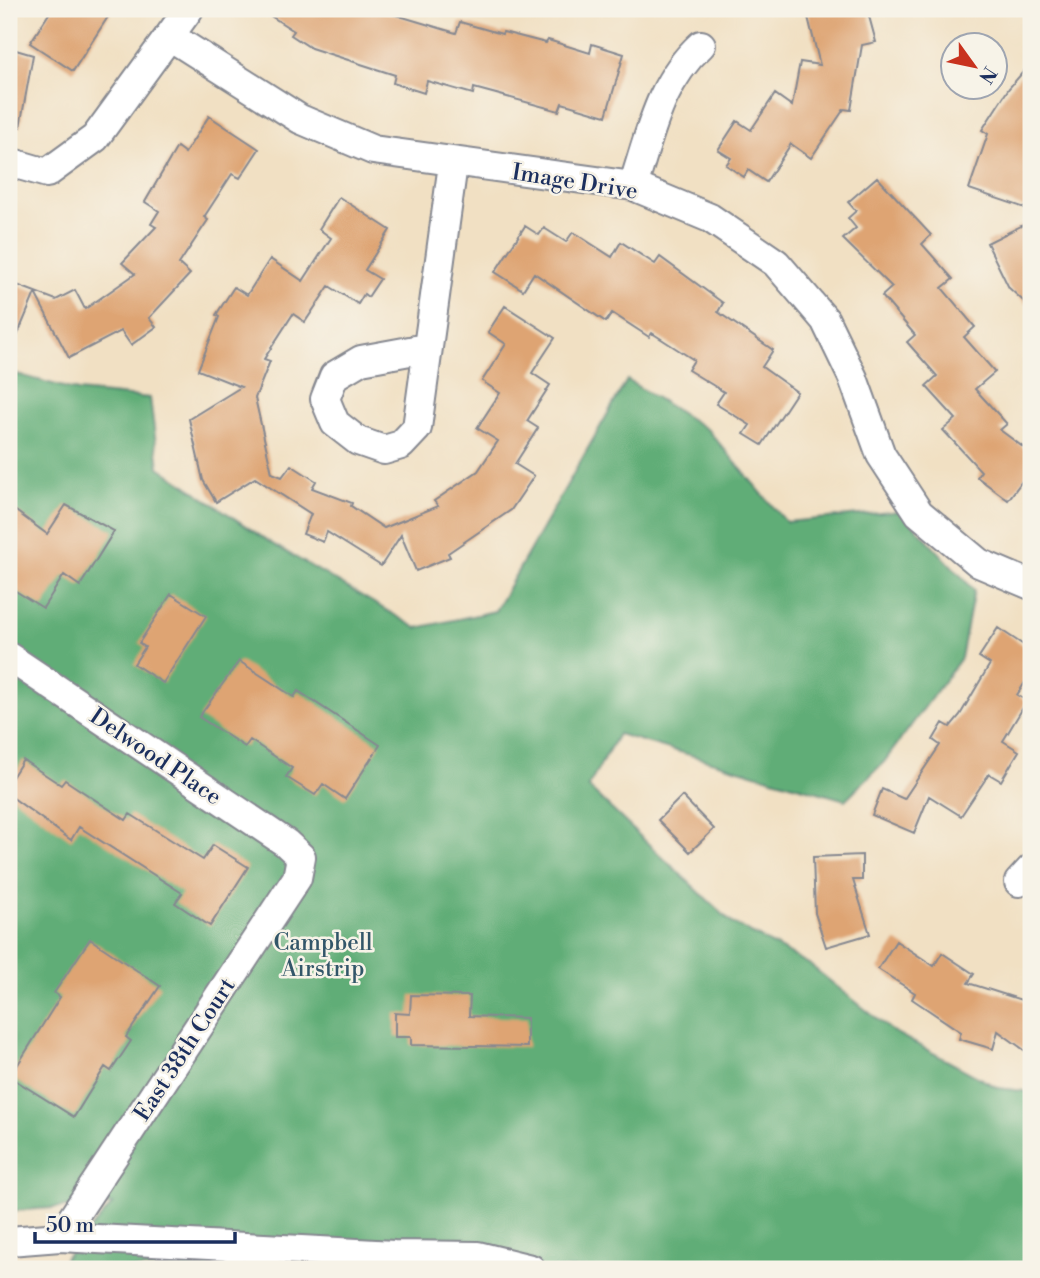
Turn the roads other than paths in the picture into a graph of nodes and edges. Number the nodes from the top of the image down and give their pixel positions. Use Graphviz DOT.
graph roads {
  1 [pos="189,9"];
  2 [pos="171,37"];
  3 [pos="701,45"];
  4 [pos="9,162"];
  5 [pos="453,164"];
  6 [pos="633,186"];
  7 [pos="426,348"];
  8 [pos="1031,585"];
  9 [pos="9,657"];
  10 [pos="301,857"];
  11 [pos="60,1237"];
  12 [pos="9,1241"];
  13 [pos="531,1269"];
  1 -- 2 [label="street"];
  2 -- 4 [label="street"];
  2 -- 5 [label="street, Image Drive"];
  3 -- 6 [label="street"];
  5 -- 6 [label="street, Image Drive"];
  5 -- 7 [label="street"];
  6 -- 8 [label="street, Image Drive"];
  9 -- 10 [label="street, Delwood Place"];
  10 -- 11 [label="street, East 38th Court"];
  11 -- 12 [label="street"];
  11 -- 13 [label="street"];
}
